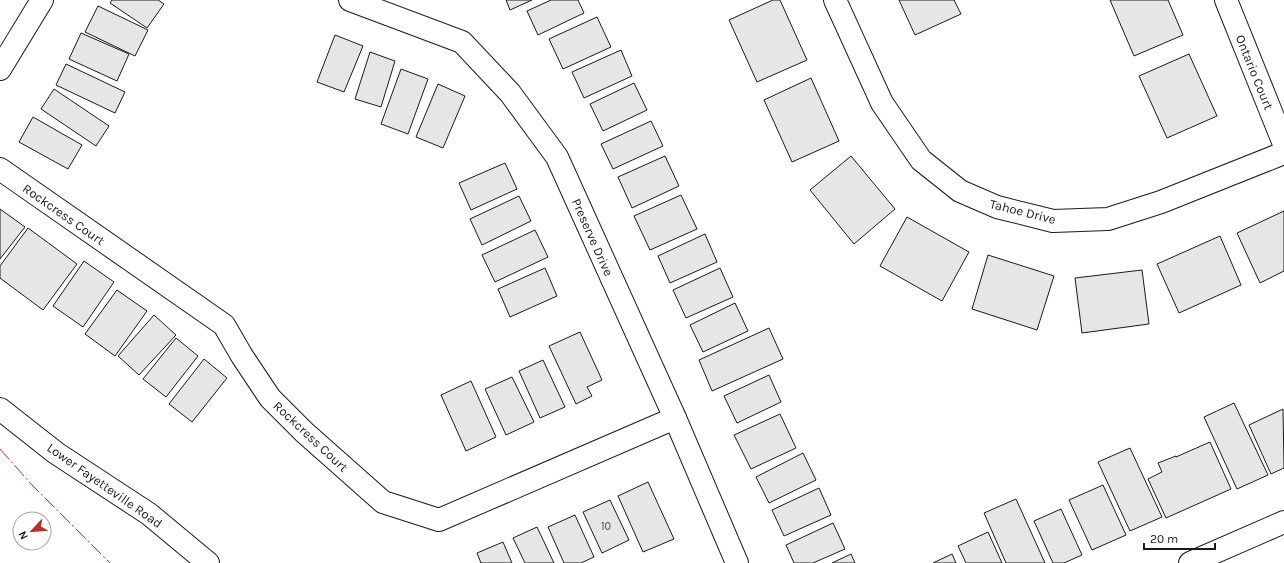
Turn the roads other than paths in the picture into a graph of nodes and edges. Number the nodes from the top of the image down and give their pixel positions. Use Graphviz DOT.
graph roads {
  1 [pos="42,0"];
  2 [pos="350,0"];
  3 [pos="835,0"];
  4 [pos="1226,0"];
  5 [pos="0,69"];
  6 [pos="1284,144"];
  7 [pos="1284,153"];
  8 [pos="0,170"];
  9 [pos="0,409"];
  10 [pos="675,418"];
  11 [pos="1284,522"];
  12 [pos="208,563"];
  13 [pos="737,563"];
  14 [pos="1190,563"];
  1 -- 5 [label="street"];
  2 -- 10 [label="street, Preserve Drive"];
  3 -- 7 [label="street, Tahoe Drive"];
  4 -- 6 [label="street, Ontario Court"];
  8 -- 10 [label="street, Rockcress Court"];
  9 -- 12 [label="street, Lower Fayetteville Road"];
  10 -- 13 [label="street, Preserve Drive"];
  11 -- 14 [label="street"];
}
